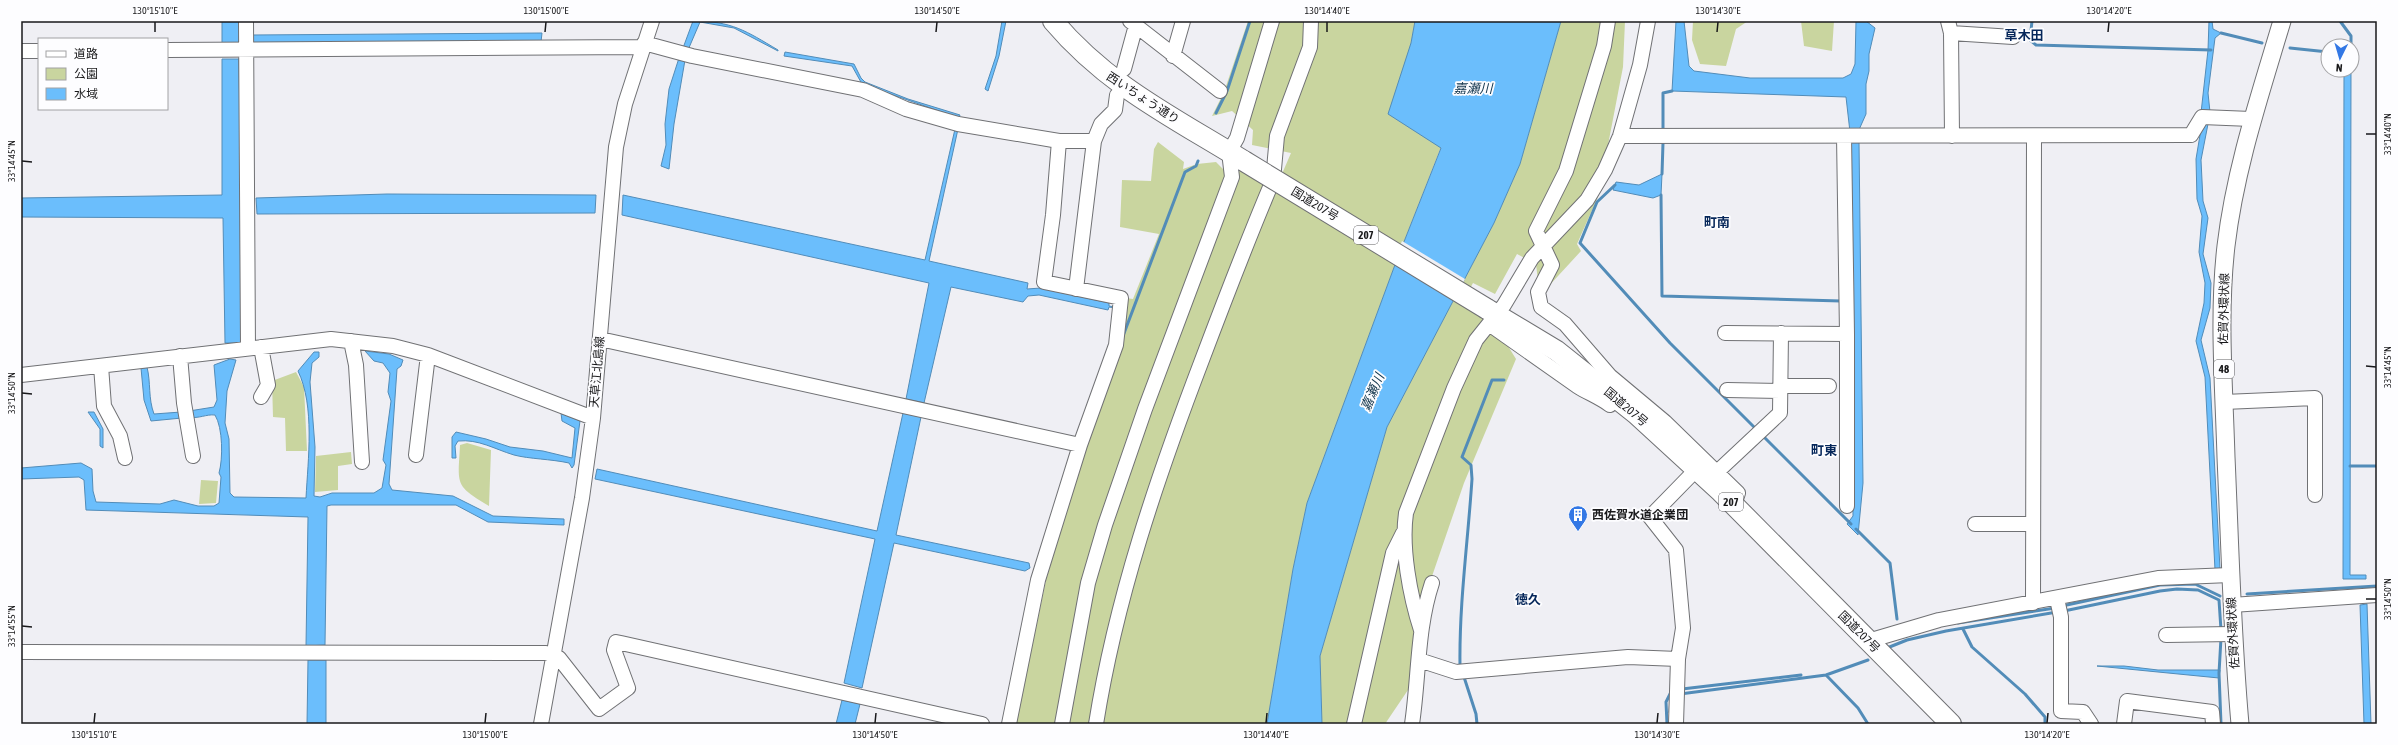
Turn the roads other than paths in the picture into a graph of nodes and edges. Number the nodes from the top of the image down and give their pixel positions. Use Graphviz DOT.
graph roads {
  1 [pos="246,21"];
  2 [pos="652,21"];
  3 [pos="1053,21"];
  4 [pos="1183,21"];
  5 [pos="1272,21"];
  6 [pos="1311,21"];
  7 [pos="1608,21"];
  8 [pos="1648,21"];
  9 [pos="2282,21"];
  10 [pos="1133,23"];
  11 [pos="1950,27"];
  12 [pos="2013,37"];
  13 [pos="643,45"];
  14 [pos="236,49"];
  15 [pos="168,50"];
  16 [pos="21,51"];
  17 [pos="38,51"];
  18 [pos="1173,56"];
  19 [pos="1124,69"];
  20 [pos="1220,91"];
  21 [pos="1118,95"];
  22 [pos="2252,119"];
  23 [pos="1620,136"];
  24 [pos="1844,136"];
  25 [pos="1952,136"];
  26 [pos="2034,136"];
  27 [pos="1059,141"];
  28 [pos="1094,141"];
  29 [pos="1237,156"];
  30 [pos="1542,249"];
  31 [pos="1076,289"];
  32 [pos="1491,316"];
  33 [pos="1725,333"];
  34 [pos="1781,333"];
  35 [pos="1847,334"];
  36 [pos="600,339"];
  37 [pos="351,341"];
  38 [pos="244,349"];
  39 [pos="428,355"];
  40 [pos="180,356"];
  41 [pos="102,366"];
  42 [pos="21,376"];
  43 [pos="1829,386"];
  44 [pos="1780,389"];
  45 [pos="1727,390"];
  46 [pos="261,397"];
  47 [pos="2224,402"];
  48 [pos="593,418"];
  49 [pos="1080,445"];
  50 [pos="416,455"];
  51 [pos="193,456"];
  52 [pos="125,458"];
  53 [pos="362,462"];
  54 [pos="1690,476"];
  55 [pos="1717,480"];
  56 [pos="2315,495"];
  57 [pos="1847,506"];
  58 [pos="1975,524"];
  59 [pos="2034,524"];
  60 [pos="1403,533"];
  61 [pos="2230,575"];
  62 [pos="1432,583"];
  63 [pos="2377,596"];
  64 [pos="2057,599"];
  65 [pos="2033,603"];
  66 [pos="2232,605"];
  67 [pos="1421,630"];
  68 [pos="2232,634"];
  69 [pos="2166,635"];
  70 [pos="1868,641"];
  71 [pos="21,652"];
  72 [pos="553,656"];
  73 [pos="1678,659"];
  74 [pos="1419,660"];
  75 [pos="541,724"];
  76 [pos="982,724"];
  77 [pos="1009,724"];
  78 [pos="1062,724"];
  79 [pos="1096,724"];
  80 [pos="1354,724"];
  81 [pos="1412,724"];
  82 [pos="1676,724"];
  83 [pos="1951,724"];
  84 [pos="2091,724"];
  85 [pos="2124,724"];
  86 [pos="2213,724"];
  87 [pos="2240,724"];
  1 -- 14 [label="street"];
  2 -- 13 [label="street, 天草江北島線"];
  3 -- 29 [label="highway, 西いちょう通り / 207"];
  4 -- 18 [label="street"];
  5 -- 29 [label="street"];
  6 -- 79 [label="street"];
  7 -- 30 [label="street"];
  8 -- 23 [label="street"];
  9 -- 22 [label="main road, 佐賀外環状線 / 48"];
  10 -- 18 [label="street"];
  10 -- 19 [label="street"];
  11 -- 12 [label="street"];
  11 -- 25 [label="street"];
  13 -- 14 [label="street"];
  13 -- 27 [label="street"];
  13 -- 36 [label="street, 天草江北島線"];
  14 -- 15 [label="street"];
  14 -- 38 [label="street"];
  16 -- 17 [label="street"];
  18 -- 20 [label="street"];
  21 -- 28 [label="street"];
  22 -- 26 [label="street"];
  22 -- 47 [label="main road, 佐賀外環状線 / 48"];
  23 -- 24 [label="street"];
  23 -- 30 [label="street"];
  24 -- 25 [label="street"];
  24 -- 35 [label="street"];
  25 -- 26 [label="street"];
  26 -- 59 [label="street"];
  27 -- 28 [label="street"];
  27 -- 31 [label="street"];
  28 -- 31 [label="street"];
  29 -- 32 [label="highway, 国道207号 / 207, bridge"];
  29 -- 78 [label="street"];
  30 -- 32 [label="street"];
  30 -- 55 [label="street"];
  31 -- 49 [label="street"];
  32 -- 54 [label="street"];
  32 -- 55 [label="highway, 国道207号 / 207"];
  32 -- 60 [label="street"];
  33 -- 34 [label="street"];
  34 -- 35 [label="street"];
  34 -- 44 [label="street"];
  35 -- 57 [label="street"];
  36 -- 48 [label="street, 天草江北島線"];
  36 -- 49 [label="street"];
  37 -- 38 [label="street"];
  37 -- 39 [label="street"];
  37 -- 53 [label="street"];
  38 -- 40 [label="street"];
  38 -- 46 [label="street"];
  39 -- 48 [label="street"];
  39 -- 50 [label="street"];
  40 -- 41 [label="street"];
  40 -- 51 [label="street"];
  41 -- 42 [label="street"];
  41 -- 52 [label="street"];
  43 -- 44 [label="street"];
  44 -- 45 [label="street"];
  44 -- 55 [label="street"];
  47 -- 56 [label="street"];
  47 -- 61 [label="main road, 佐賀外環状線 / 48"];
  48 -- 72 [label="street, 天草江北島線"];
  49 -- 77 [label="street"];
  54 -- 55 [label="street"];
  54 -- 73 [label="street"];
  55 -- 70 [label="highway, 国道207号 / 207"];
  58 -- 59 [label="street"];
  59 -- 65 [label="street"];
  60 -- 67 [label="street"];
  60 -- 80 [label="street"];
  61 -- 64 [label="street"];
  61 -- 66 [label="main road, 佐賀外環状線 / 48"];
  62 -- 67 [label="street"];
  63 -- 66 [label="street"];
  64 -- 65 [label="street"];
  64 -- 84 [label="street"];
  65 -- 70 [label="street"];
  66 -- 68 [label="main road, 佐賀外環状線 / 48"];
  67 -- 74 [label="street"];
  68 -- 69 [label="street"];
  68 -- 87 [label="main road, 佐賀外環状線 / 48"];
  70 -- 83 [label="highway, 国道207号 / 207"];
  71 -- 72 [label="street"];
  72 -- 75 [label="street, 天草江北島線"];
  72 -- 76 [label="street"];
  73 -- 74 [label="street"];
  73 -- 82 [label="street"];
  74 -- 81 [label="street"];
  85 -- 86 [label="street"];
}
